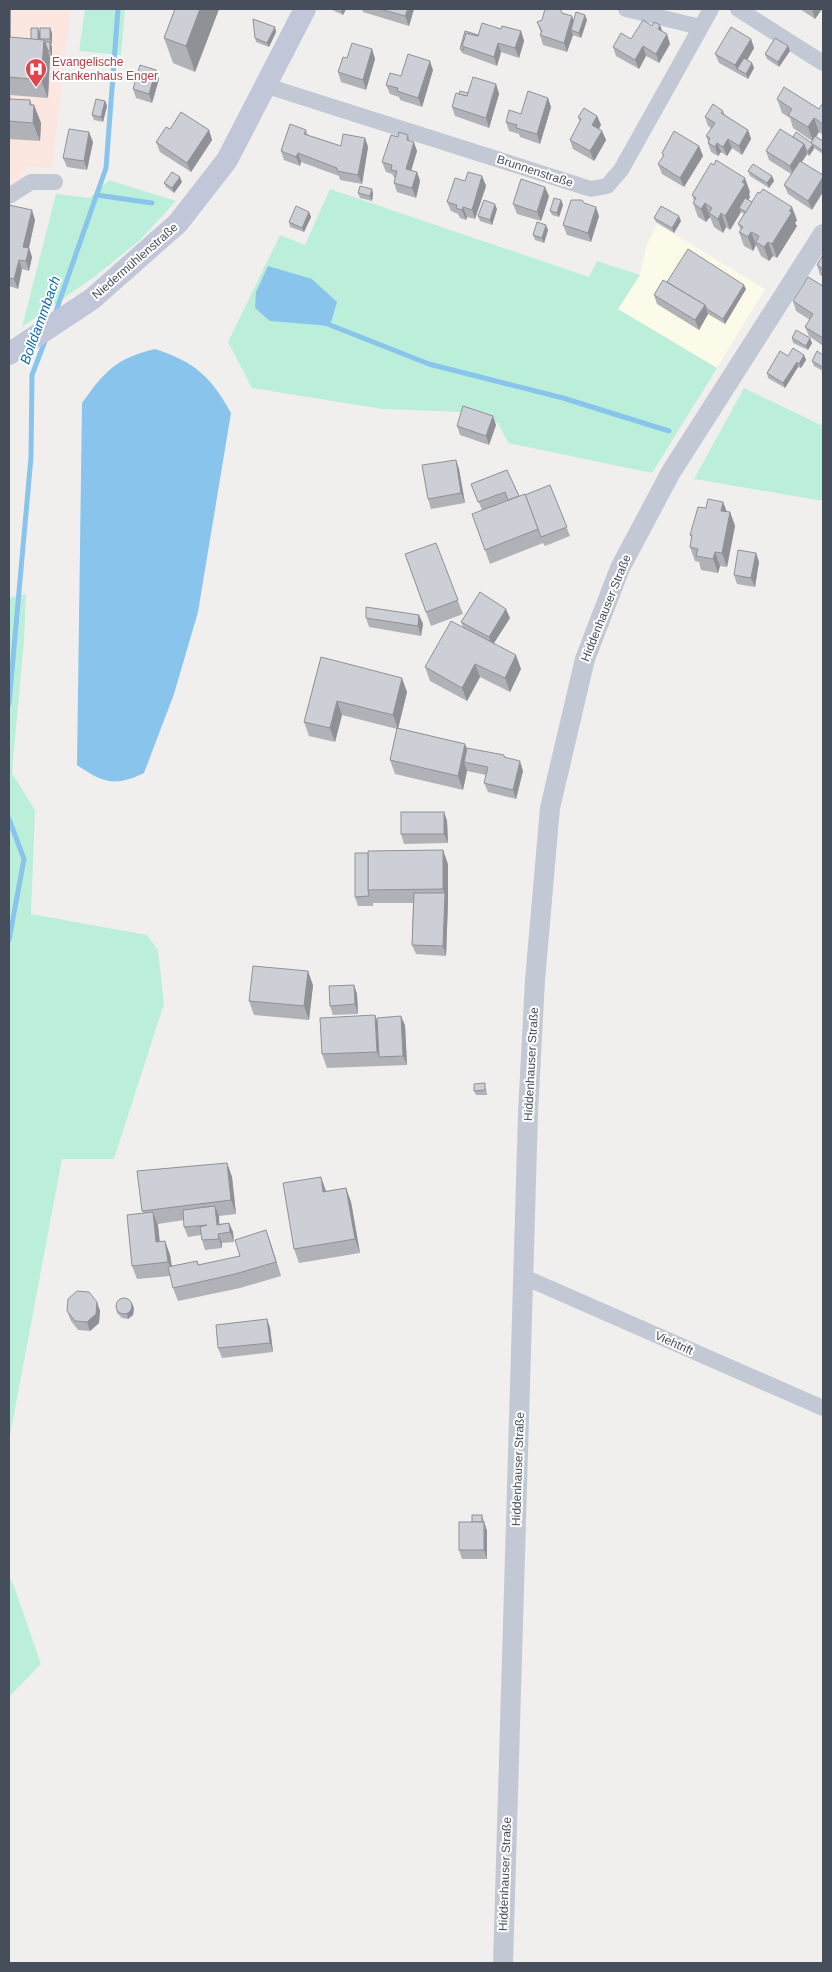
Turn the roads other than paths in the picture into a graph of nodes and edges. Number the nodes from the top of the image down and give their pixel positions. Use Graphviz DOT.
graph roads {
  1 [pos="305,9"];
  2 [pos="626,9"];
  3 [pos="711,9"];
  4 [pos="738,9"];
  5 [pos="700,27"];
  6 [pos="823,63"];
  7 [pos="267,86"];
  8 [pos="55,182"];
  9 [pos="9,196"];
  10 [pos="823,234"];
  11 [pos="11,353"];
  12 [pos="524,1277"];
  13 [pos="823,1408"];
  14 [pos="503,1963"];
  1 -- 7 [label="main road, Niedermühlenstraße"];
  2 -- 5 [label="street"];
  3 -- 5 [label="street, Brunnenstraße"];
  4 -- 6 [label="street"];
  5 -- 7 [label="street, Brunnenstraße"];
  7 -- 11 [label="main road, Niedermühlenstraße"];
  8 -- 9 [label="street"];
  10 -- 12 [label="street, Hiddenhauser Straße"];
  12 -- 13 [label="street, Viehtrift"];
  12 -- 14 [label="street, Hiddenhauser Straße"];
}
